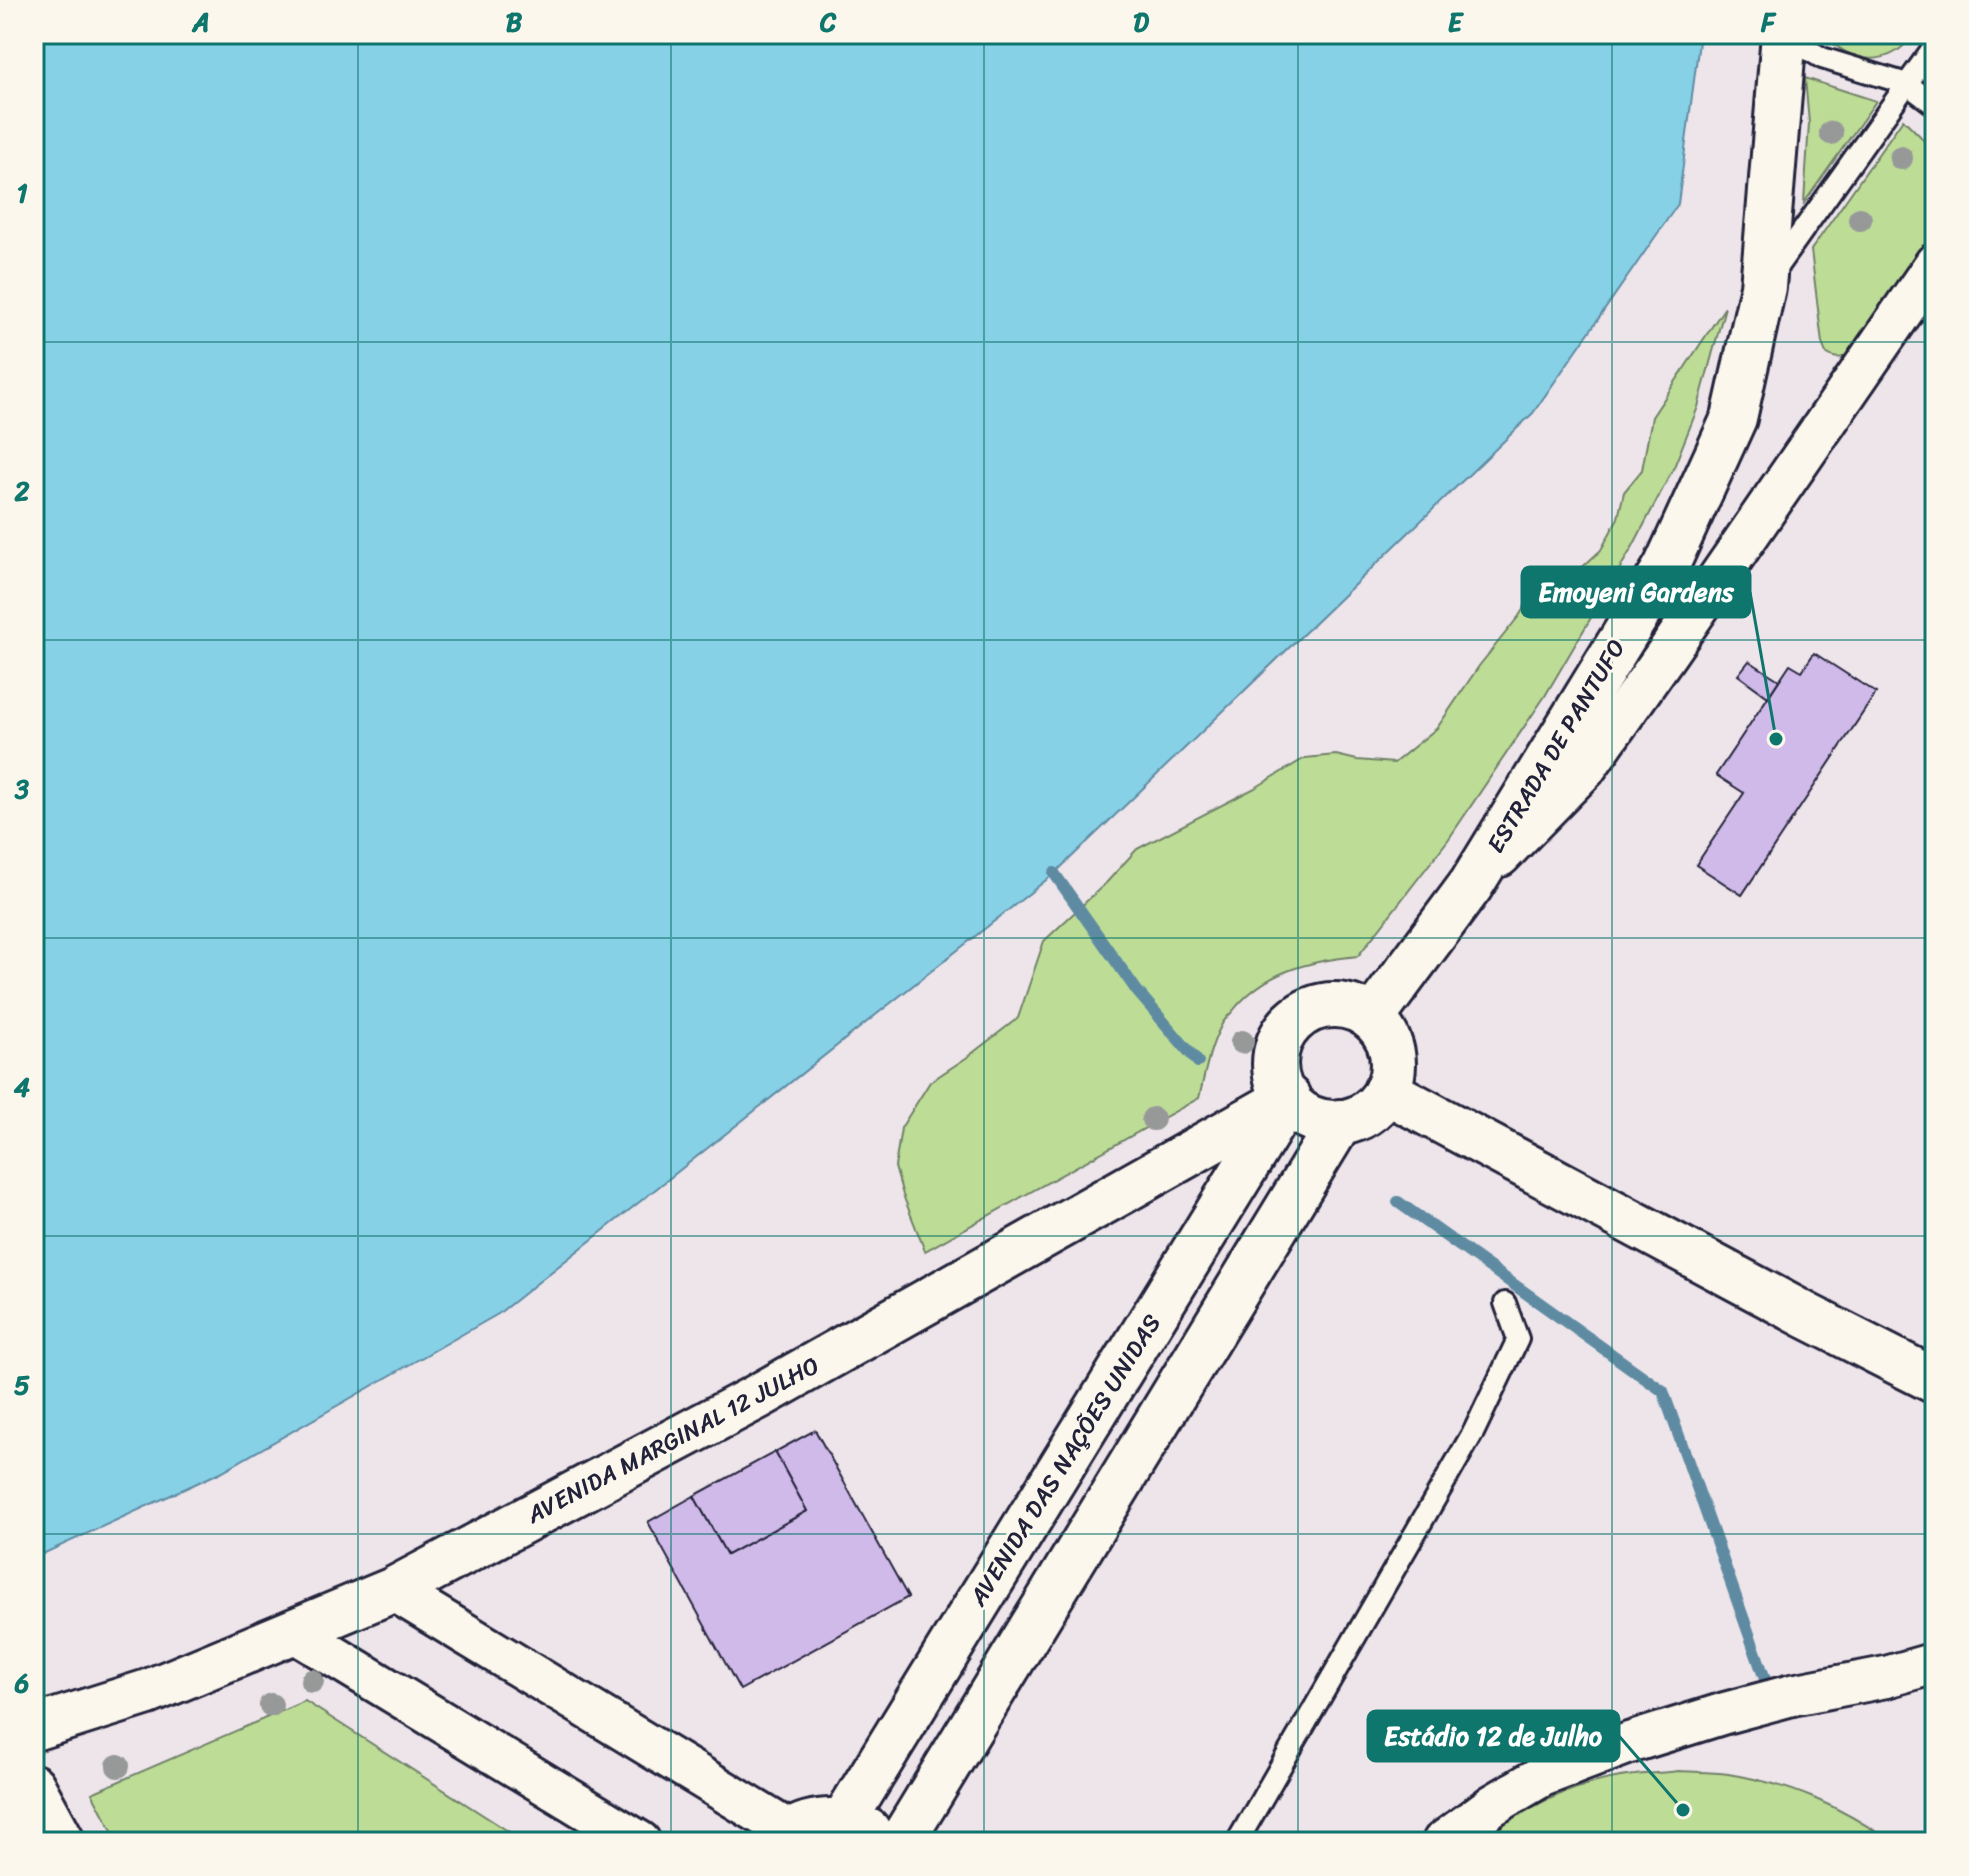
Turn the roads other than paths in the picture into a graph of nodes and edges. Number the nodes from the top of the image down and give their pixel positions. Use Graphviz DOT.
graph roads {
  1 [pos="1784,34"];
  2 [pos="1935,45"];
  3 [pos="1907,84"];
  4 [pos="1935,105"];
  5 [pos="1935,264"];
  6 [pos="1763,287"];
  7 [pos="1471,885"];
  8 [pos="1372,1018"];
  9 [pos="1386,1091"];
  10 [pos="1288,1098"];
  11 [pos="1340,1122"];
  12 [pos="1505,1303"];
  13 [pos="1935,1381"];
  14 [pos="393,1590"];
  15 [pos="294,1632"];
  16 [pos="1935,1663"];
  17 [pos="34,1728"];
  18 [pos="34,1785"];
  19 [pos="843,1822"];
  20 [pos="785,1837"];
  21 [pos="65,1842"];
  22 [pos="640,1842"];
  23 [pos="883,1842"];
  24 [pos="901,1842"];
  25 [pos="1237,1842"];
  26 [pos="1443,1842"];
  1 -- 3 [label="lane"];
  1 -- 6 [label="street, ESTRADA DE PANTUFO"];
  2 -- 3 [label="lane"];
  3 -- 4 [label="lane"];
  3 -- 6 [label="lane"];
  5 -- 7 [label="street"];
  6 -- 7 [label="street, ESTRADA DE PANTUFO"];
  7 -- 8 [label="street, ESTRADA DE PANTUFO"];
  8 -- 9 [label="street"];
  8 -- 10 [label="street"];
  9 -- 11 [label="street"];
  9 -- 13 [label="street"];
  10 -- 11 [label="street"];
  10 -- 14 [label="street, AVENIDA MARGINAL 12 JULHO"];
  10 -- 19 [label="street, AVENIDA DAS NAÇÕES UNIDAS"];
  11 -- 24 [label="street"];
  12 -- 25 [label="lane"];
  14 -- 15 [label="street, AVENIDA MARGINAL 12 JULHO"];
  14 -- 20 [label="street"];
  15 -- 17 [label="street, AVENIDA MARGINAL 12 JULHO"];
  15 -- 22 [label="street"];
  16 -- 26 [label="street"];
  18 -- 21 [label="street"];
  19 -- 20 [label="street"];
  19 -- 23 [label="street"];
}
